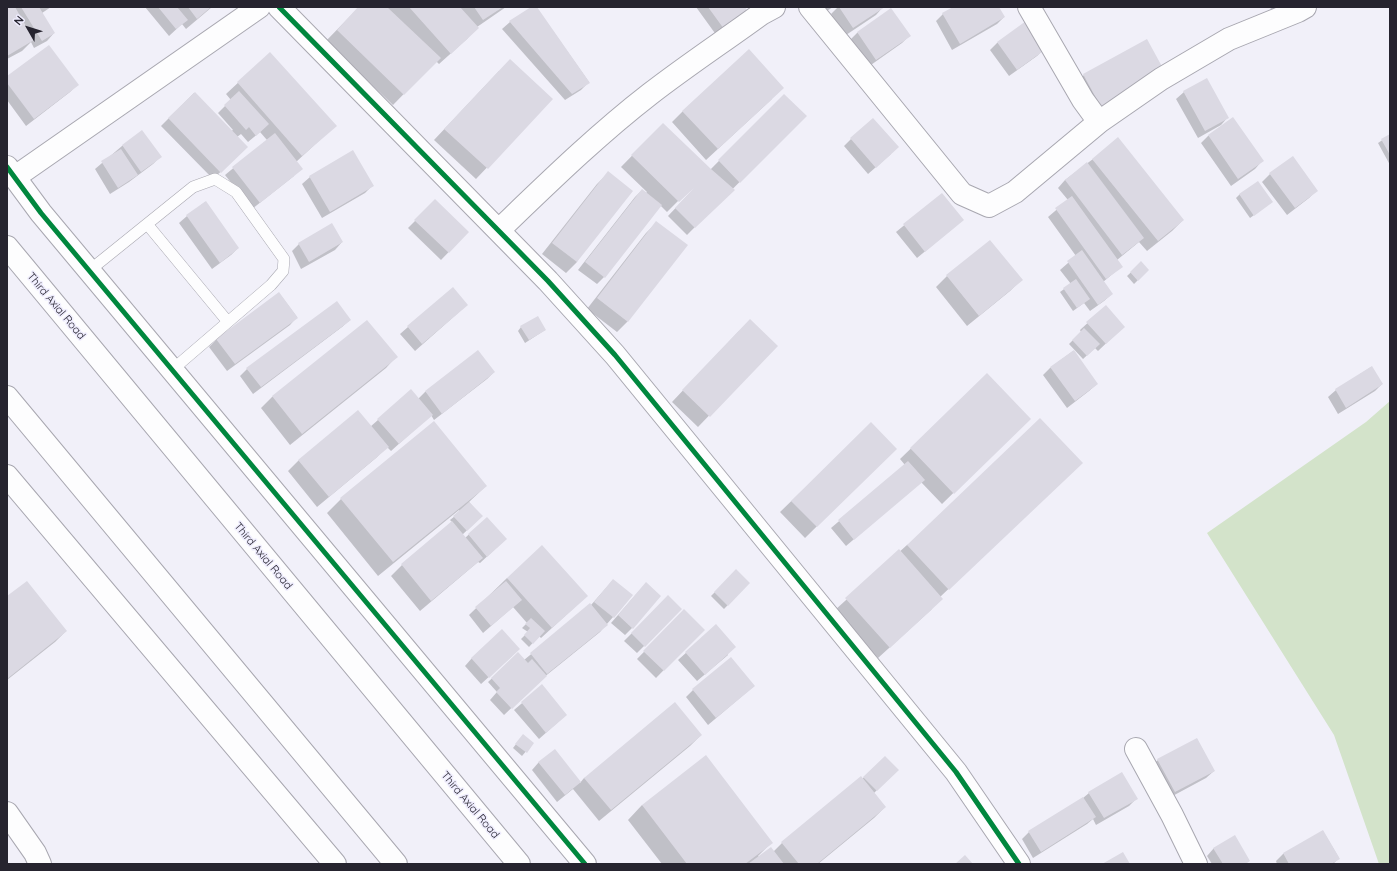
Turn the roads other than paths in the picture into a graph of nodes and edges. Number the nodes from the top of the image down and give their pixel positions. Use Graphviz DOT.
graph roads {
  1 [pos="260,7"];
  2 [pos="279,7"];
  3 [pos="774,7"];
  4 [pos="810,7"];
  5 [pos="1029,7"];
  6 [pos="1305,7"];
  7 [pos="1099,122"];
  8 [pos="11,172"];
  9 [pos="147,224"];
  10 [pos="499,230"];
  11 [pos="7,247"];
  12 [pos="90,270"];
  13 [pos="228,322"];
  14 [pos="172,370"];
  15 [pos="7,397"];
  16 [pos="7,476"];
  17 [pos="1136,749"];
  18 [pos="7,813"];
  19 [pos="40,864"];
  20 [pos="335,864"];
  21 [pos="396,864"];
  22 [pos="519,864"];
  23 [pos="585,864"];
  24 [pos="1019,864"];
  25 [pos="1196,864"];
  1 -- 8 [label="main road"];
  2 -- 10 [label="main road"];
  3 -- 10 [label="main road"];
  4 -- 7 [label="main road"];
  5 -- 7 [label="main road"];
  6 -- 7 [label="main road"];
  8 -- 12 [label="main road"];
  9 -- 12 [label="lane"];
  9 -- 13 [label="lane"];
  9 -- 13 [label="lane"];
  10 -- 24 [label="main road"];
  11 -- 22 [label="main road, Third Axial Road"];
  12 -- 14 [label="main road"];
  13 -- 14 [label="lane"];
  14 -- 23 [label="main road"];
  15 -- 21 [label="main road"];
  16 -- 20 [label="main road"];
  17 -- 25 [label="main road"];
  18 -- 19 [label="main road"];
}
